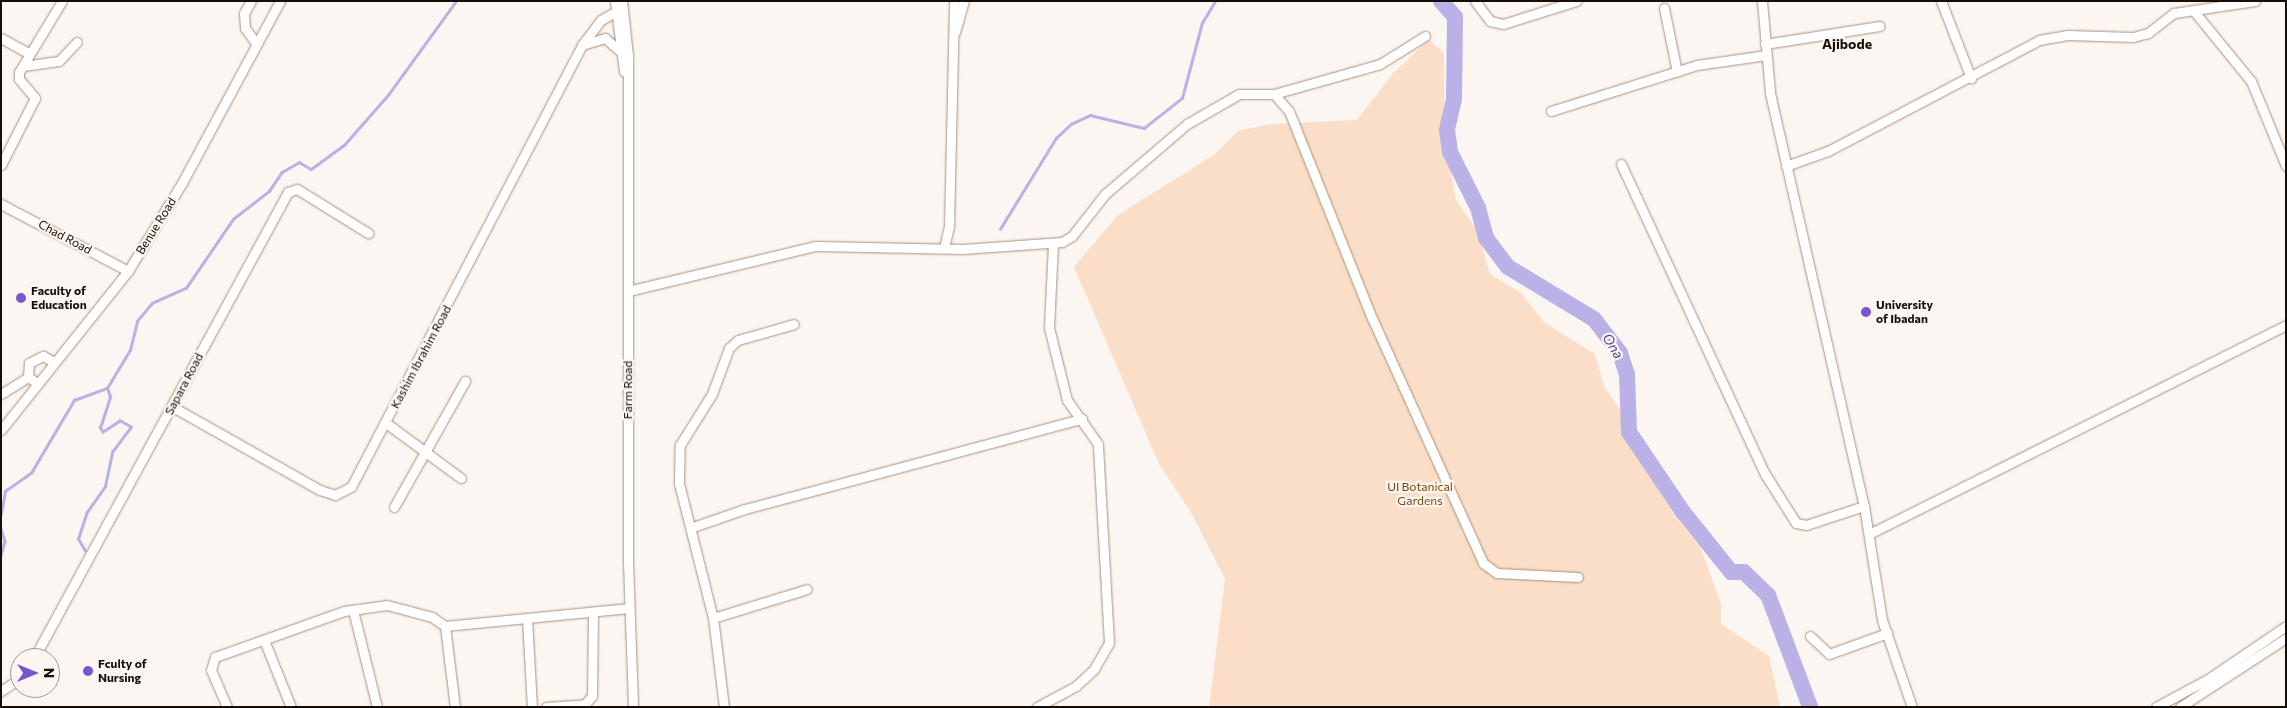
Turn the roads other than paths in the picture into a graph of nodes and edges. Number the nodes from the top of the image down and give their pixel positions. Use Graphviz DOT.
graph roads {
  1 [pos="62,1"];
  2 [pos="251,1"];
  3 [pos="280,1"];
  4 [pos="622,1"];
  5 [pos="954,1"];
  6 [pos="964,1"];
  7 [pos="1475,1"];
  8 [pos="1576,1"];
  9 [pos="1762,1"];
  10 [pos="1941,1"];
  11 [pos="2255,1"];
  12 [pos="617,6"];
  13 [pos="1664,8"];
  14 [pos="2193,10"];
  15 [pos="1880,26"];
  16 [pos="1425,36"];
  17 [pos="1,38"];
  18 [pos="953,40"];
  19 [pos="76,42"];
  20 [pos="256,43"];
  21 [pos="1765,44"];
  22 [pos="582,46"];
  23 [pos="621,52"];
  24 [pos="28,53"];
  25 [pos="1766,56"];
  26 [pos="23,66"];
  27 [pos="1677,72"];
  28 [pos="625,74"];
  29 [pos="1971,78"];
  30 [pos="1274,94"];
  31 [pos="1551,111"];
  32 [pos="1621,164"];
  33 [pos="1,165"];
  34 [pos="1786,166"];
  35 [pos="2286,166"];
  36 [pos="1,204"];
  37 [pos="368,233"];
  38 [pos="1053,244"];
  39 [pos="944,248"];
  40 [pos="128,271"];
  41 [pos="628,291"];
  42 [pos="794,324"];
  43 [pos="2286,325"];
  44 [pos="54,362"];
  45 [pos="28,377"];
  46 [pos="466,381"];
  47 [pos="37,383"];
  48 [pos="1,394"];
  49 [pos="173,407"];
  50 [pos="1082,419"];
  51 [pos="386,423"];
  52 [pos="1,430"];
  53 [pos="426,456"];
  54 [pos="460,478"];
  55 [pos="1864,506"];
  56 [pos="394,507"];
  57 [pos="690,528"];
  58 [pos="1869,534"];
  59 [pos="1578,577"];
  60 [pos="807,589"];
  61 [pos="629,608"];
  62 [pos="353,610"];
  63 [pos="593,612"];
  64 [pos="527,618"];
  65 [pos="713,618"];
  66 [pos="445,626"];
  67 [pos="2286,626"];
  68 [pos="1887,633"];
  69 [pos="1810,636"];
  70 [pos="2286,638"];
  71 [pos="264,640"];
  72 [pos="40,648"];
  73 [pos="227,707"];
  74 [pos="291,707"];
  75 [pos="377,707"];
  76 [pos="455,707"];
  77 [pos="532,707"];
  78 [pos="546,707"];
  79 [pos="633,707"];
  80 [pos="724,707"];
  81 [pos="1037,707"];
  82 [pos="1912,707"];
  83 [pos="2156,707"];
  84 [pos="2180,707"];
  1 -- 24 [label="street"];
  2 -- 20 [label="street"];
  3 -- 20 [label="street, Benue Road"];
  4 -- 28 [label="street, Farm Road"];
  5 -- 18 [label="street"];
  6 -- 18 [label="street"];
  7 -- 8 [label="street"];
  9 -- 21 [label="street"];
  10 -- 29 [label="street"];
  11 -- 14 [label="street"];
  12 -- 22 [label="street, Kashim Ibrahim Road"];
  12 -- 23 [label="street, Farm Road"];
  13 -- 27 [label="street"];
  14 -- 29 [label="street"];
  14 -- 35 [label="street"];
  15 -- 21 [label="street"];
  16 -- 30 [label="street"];
  17 -- 24 [label="street"];
  18 -- 39 [label="street"];
  19 -- 26 [label="street"];
  20 -- 40 [label="street, Benue Road"];
  21 -- 25 [label="street"];
  22 -- 23 [label="street"];
  22 -- 51 [label="street, Kashim Ibrahim Road"];
  23 -- 28 [label="street, Farm Road"];
  24 -- 26 [label="street"];
  25 -- 27 [label="street"];
  25 -- 34 [label="street"];
  26 -- 33 [label="street"];
  27 -- 31 [label="street"];
  28 -- 41 [label="street, Farm Road"];
  29 -- 34 [label="street"];
  30 -- 38 [label="street"];
  30 -- 59 [label="street"];
  32 -- 55 [label="street"];
  34 -- 55 [label="street"];
  36 -- 40 [label="street, Chad Road"];
  37 -- 49 [label="street, Sapara Road"];
  38 -- 39 [label="street"];
  38 -- 50 [label="street"];
  39 -- 41 [label="street"];
  40 -- 44 [label="street, Benue Road"];
  41 -- 61 [label="street, Farm Road"];
  42 -- 57 [label="street"];
  43 -- 58 [label="street"];
  44 -- 45 [label="street"];
  44 -- 47 [label="street, Benue Road"];
  45 -- 47 [label="street"];
  45 -- 48 [label="street"];
  46 -- 53 [label="street"];
  47 -- 52 [label="street, Benue Road"];
  49 -- 51 [label="street, Kashim Ibrahim Road"];
  49 -- 72 [label="street, Sapara Road"];
  50 -- 57 [label="street"];
  50 -- 81 [label="street"];
  51 -- 53 [label="street"];
  53 -- 54 [label="street"];
  53 -- 56 [label="street"];
  55 -- 58 [label="street"];
  57 -- 65 [label="street"];
  58 -- 68 [label="street"];
  60 -- 65 [label="street"];
  61 -- 63 [label="street"];
  61 -- 79 [label="street, Farm Road"];
  62 -- 66 [label="street"];
  62 -- 71 [label="street"];
  62 -- 75 [label="street"];
  63 -- 64 [label="street"];
  63 -- 78 [label="street"];
  64 -- 66 [label="street"];
  64 -- 77 [label="street"];
  65 -- 80 [label="street"];
  66 -- 76 [label="street"];
  67 -- 83 [label="street"];
  68 -- 69 [label="street"];
  68 -- 82 [label="street"];
  70 -- 84 [label="street"];
  71 -- 73 [label="street"];
  71 -- 74 [label="street"];
}
